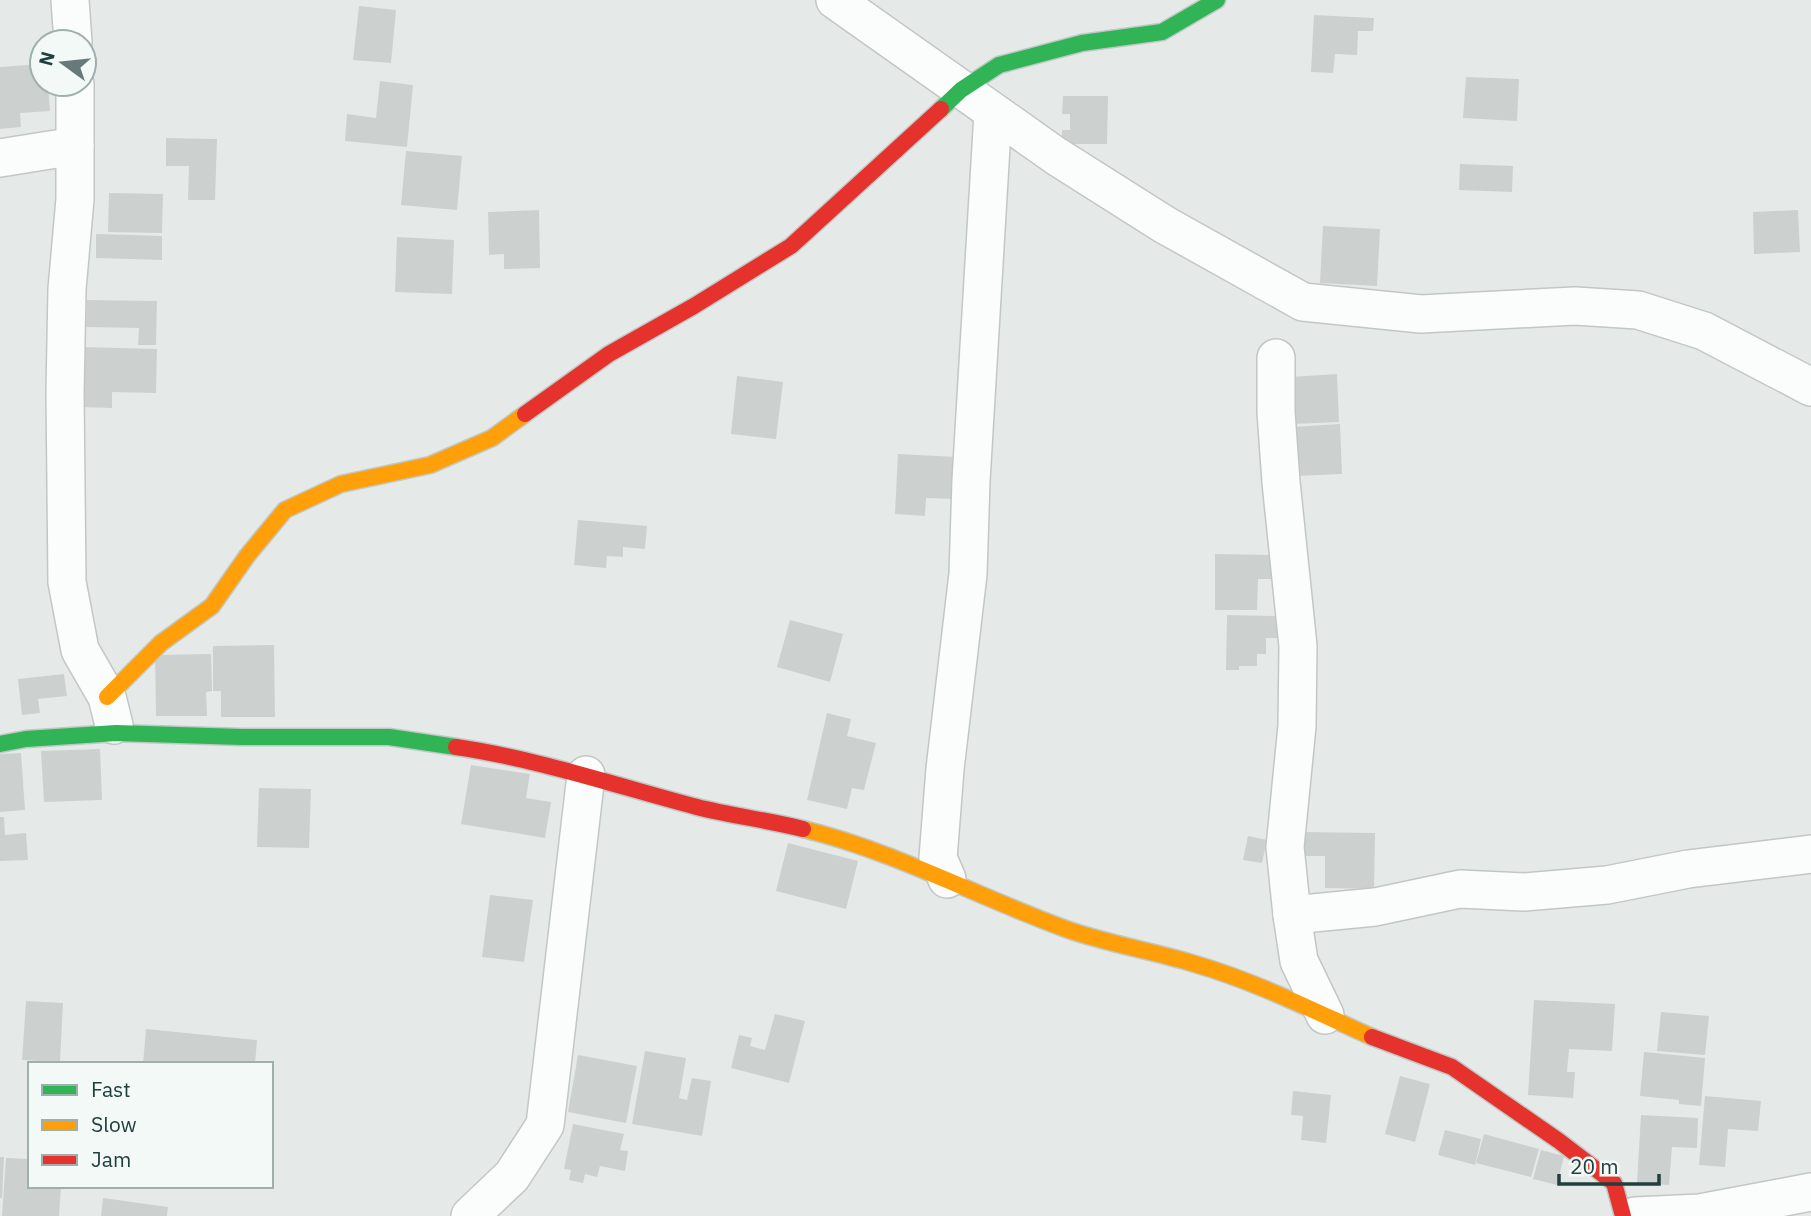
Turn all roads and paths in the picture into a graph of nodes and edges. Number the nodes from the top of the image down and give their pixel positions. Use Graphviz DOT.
graph roads {
  1 [pos="70,0"];
  2 [pos="835,0"];
  3 [pos="1217,0"];
  4 [pos="72,28"];
  5 [pos="961,90"];
  6 [pos="75,98"];
  7 [pos="993,113"];
  8 [pos="75,146"];
  9 [pos="0,158"];
  10 [pos="1276,358"];
  11 [pos="1811,387"];
  12 [pos="107,697"];
  13 [pos="116,733"];
  14 [pos="0,744"];
  15 [pos="586,775"];
  16 [pos="1811,854"];
  17 [pos="947,879"];
  18 [pos="1292,915"];
  19 [pos="1325,1015"];
  20 [pos="1811,1192"];
  21 [pos="470,1216"];
  22 [pos="1623,1216"];
  23 [pos="1634,1216"];
  1 -- 4 [label="street"];
  2 -- 5 [label="street"];
  3 -- 5 [label="street"];
  5 -- 7 [label="street"];
  5 -- 12 [label="street"];
  6 -- 8 [label="street"];
  7 -- 11 [label="street"];
  7 -- 17 [label="street"];
  8 -- 9 [label="street"];
  8 -- 12 [label="street"];
  10 -- 18 [label="street"];
  12 -- 13 [label="street"];
  13 -- 14 [label="street"];
  13 -- 15 [label="street"];
  15 -- 17 [label="street"];
  15 -- 21 [label="street"];
  16 -- 18 [label="street"];
  17 -- 19 [label="street"];
  18 -- 19 [label="street"];
  19 -- 22 [label="street"];
  20 -- 23 [label="street"];
}
